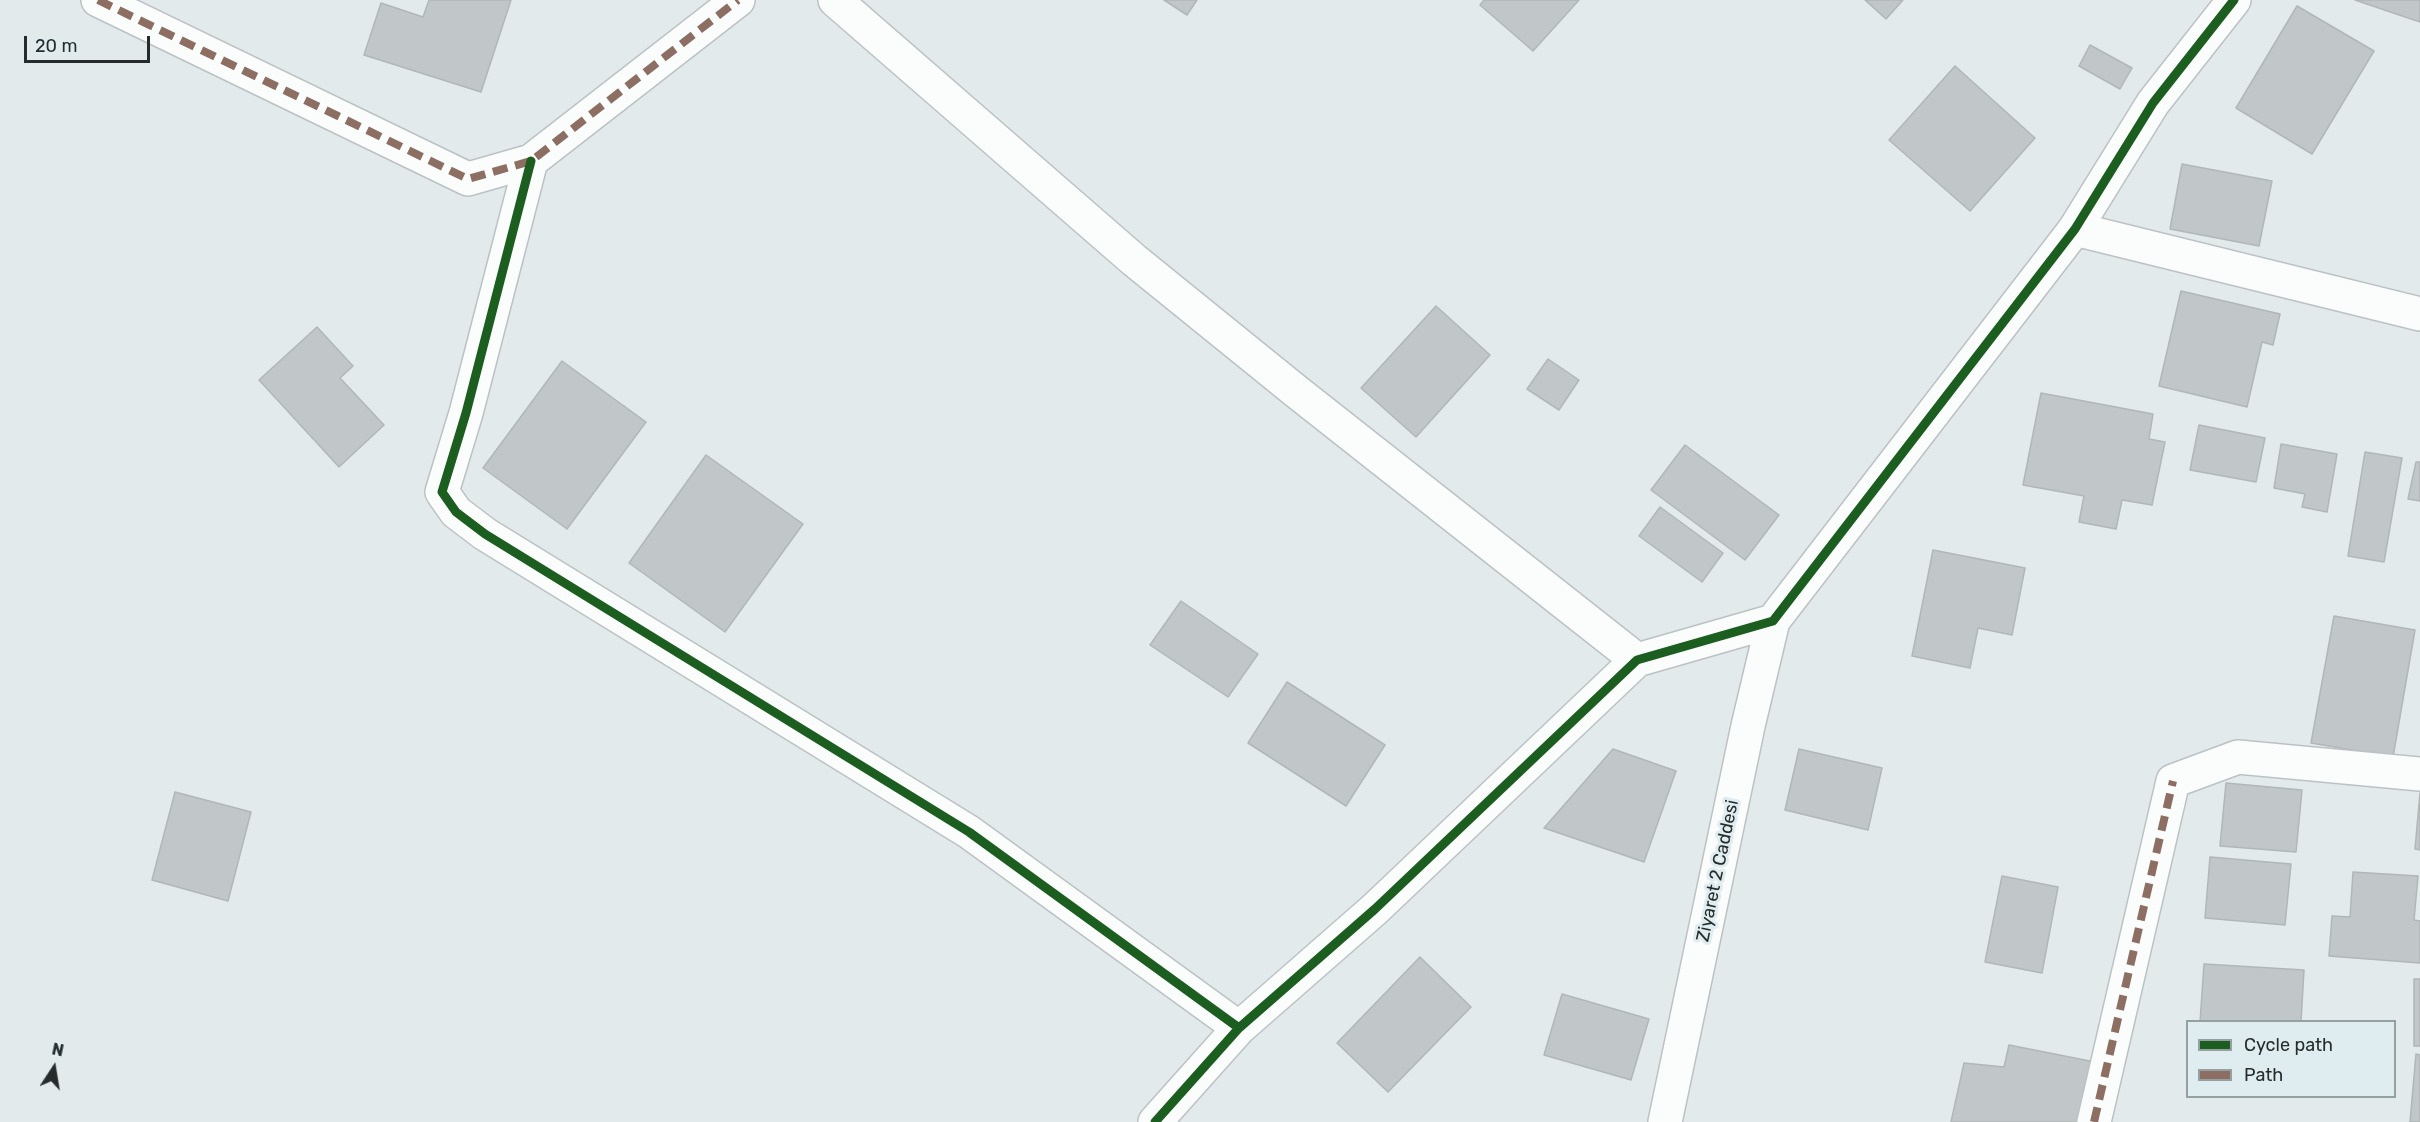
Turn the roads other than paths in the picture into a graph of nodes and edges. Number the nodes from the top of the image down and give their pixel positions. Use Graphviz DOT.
graph roads {
  1 [pos="98,0"];
  2 [pos="738,0"];
  3 [pos="835,0"];
  4 [pos="2234,0"];
  5 [pos="531,161"];
  6 [pos="2075,229"];
  7 [pos="2420,314"];
  8 [pos="1773,621"];
  9 [pos="1636,660"];
  10 [pos="2420,774"];
  11 [pos="1239,1028"];
  12 [pos="1155,1122"];
  13 [pos="1665,1122"];
  14 [pos="2094,1122"];
  1 -- 5 [label="street"];
  2 -- 5 [label="street"];
  3 -- 9 [label="street"];
  4 -- 6 [label="street"];
  5 -- 11 [label="street"];
  6 -- 7 [label="street"];
  6 -- 8 [label="street"];
  8 -- 9 [label="street"];
  8 -- 13 [label="street, Ziyaret 2 Caddesi"];
  9 -- 11 [label="street"];
  10 -- 14 [label="street"];
  11 -- 12 [label="street"];
}
